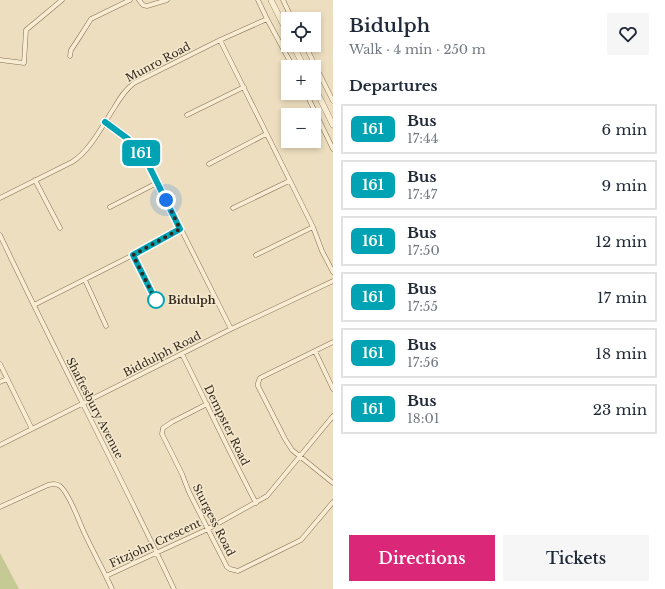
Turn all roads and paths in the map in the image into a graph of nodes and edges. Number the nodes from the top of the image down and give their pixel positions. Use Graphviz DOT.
graph roads {
  1 [pos="62,0"];
  2 [pos="130,0"];
  3 [pos="139,0"];
  4 [pos="167,0"];
  5 [pos="258,0"];
  6 [pos="271,0"];
  7 [pos="283,0"];
  8 [pos="289,12"];
  9 [pos="267,19"];
  10 [pos="281,20"];
  11 [pos="220,40"];
  12 [pos="308,52"];
  13 [pos="70,56"];
  14 [pos="0,60"];
  15 [pos="289,60"];
  16 [pos="325,85"];
  17 [pos="321,86"];
  18 [pos="244,87"];
  19 [pos="309,100"];
  20 [pos="321,100"];
  21 [pos="333,101"];
  22 [pos="187,115"];
  23 [pos="105,122"];
  24 [pos="333,125"];
  25 [pos="266,134"];
  26 [pos="333,149"];
  27 [pos="209,164"];
  28 [pos="35,180"];
  29 [pos="289,181"];
  30 [pos="157,182"];
  31 [pos="0,198"];
  32 [pos="110,207"];
  33 [pos="233,208"];
  34 [pos="313,227"];
  35 [pos="60,228"];
  36 [pos="180,229"];
  37 [pos="0,236"];
  38 [pos="133,255"];
  39 [pos="256,255"];
  40 [pos="333,270"];
  41 [pos="85,280"];
  42 [pos="333,281"];
  43 [pos="157,303"];
  44 [pos="34,305"];
  45 [pos="106,326"];
  46 [pos="231,329"];
  47 [pos="333,342"];
  48 [pos="315,351"];
  49 [pos="182,354"];
  50 [pos="0,364"];
  51 [pos="7,379"];
  52 [pos="0,382"];
  53 [pos="333,388"];
  54 [pos="83,404"];
  55 [pos="207,404"];
  56 [pos="333,416"];
  57 [pos="32,429"];
  58 [pos="0,445"];
  59 [pos="299,456"];
  60 [pos="333,483"];
  61 [pos="333,502"];
  62 [pos="256,503"];
  63 [pos="0,507"];
  64 [pos="208,529"];
  65 [pos="157,552"];
  66 [pos="106,576"];
  67 [pos="112,589"];
  68 [pos="174,589"];
  1 -- 14 [label="street"];
  2 -- 13 [label="street"];
  3 -- 4 [label="street"];
  5 -- 9 [label="street"];
  6 -- 10 [label="main road"];
  7 -- 8 [label="street"];
  9 -- 11 [label="street, Munro Road"];
  9 -- 15 [label="street"];
  11 -- 18 [label="street"];
  11 -- 23 [label="street, Munro Road"];
  12 -- 16 [label="street"];
  16 -- 17 [label="street"];
  16 -- 21 [label="street"];
  18 -- 22 [label="street"];
  18 -- 25 [label="street"];
  19 -- 26 [label="street"];
  20 -- 24 [label="main road"];
  23 -- 28 [label="street, Munro Road"];
  23 -- 30 [label="street"];
  25 -- 27 [label="street"];
  25 -- 29 [label="street"];
  28 -- 31 [label="street, Munro Road"];
  28 -- 35 [label="street"];
  29 -- 33 [label="street"];
  29 -- 34 [label="street"];
  30 -- 32 [label="street"];
  30 -- 36 [label="street"];
  34 -- 39 [label="street"];
  34 -- 40 [label="street"];
  36 -- 38 [label="street"];
  36 -- 46 [label="street"];
  37 -- 44 [label="street, Shaftesbury Avenue"];
  38 -- 41 [label="street"];
  38 -- 43 [label="street"];
  41 -- 44 [label="street"];
  41 -- 45 [label="street"];
  42 -- 46 [label="street, Biddulph Road"];
  44 -- 54 [label="street, Shaftesbury Avenue"];
  46 -- 49 [label="street, Biddulph Road"];
  47 -- 48 [label="street"];
  48 -- 53 [label="street"];
  48 -- 59 [label="street"];
  49 -- 54 [label="street, Biddulph Road"];
  49 -- 55 [label="street, Dempster Road"];
  50 -- 51 [label="street"];
  51 -- 52 [label="street"];
  51 -- 57 [label="street"];
  54 -- 57 [label="street, Biddulph Road"];
  54 -- 65 [label="street, Shaftesbury Avenue"];
  55 -- 62 [label="street, Dempster Road"];
  55 -- 64 [label="street, Sturgess Road"];
  56 -- 59 [label="street, Fitzjohn Crescent"];
  57 -- 58 [label="street, Biddulph Road"];
  59 -- 60 [label="street"];
  59 -- 62 [label="street, Fitzjohn Crescent"];
  61 -- 64 [label="street, Sturgess Road"];
  62 -- 64 [label="street, Fitzjohn Crescent"];
  63 -- 66 [label="street"];
  64 -- 65 [label="street, Fitzjohn Crescent"];
  65 -- 66 [label="street, Fitzjohn Crescent"];
  65 -- 68 [label="street, Shaftesbury Avenue"];
  66 -- 67 [label="street"];
}
